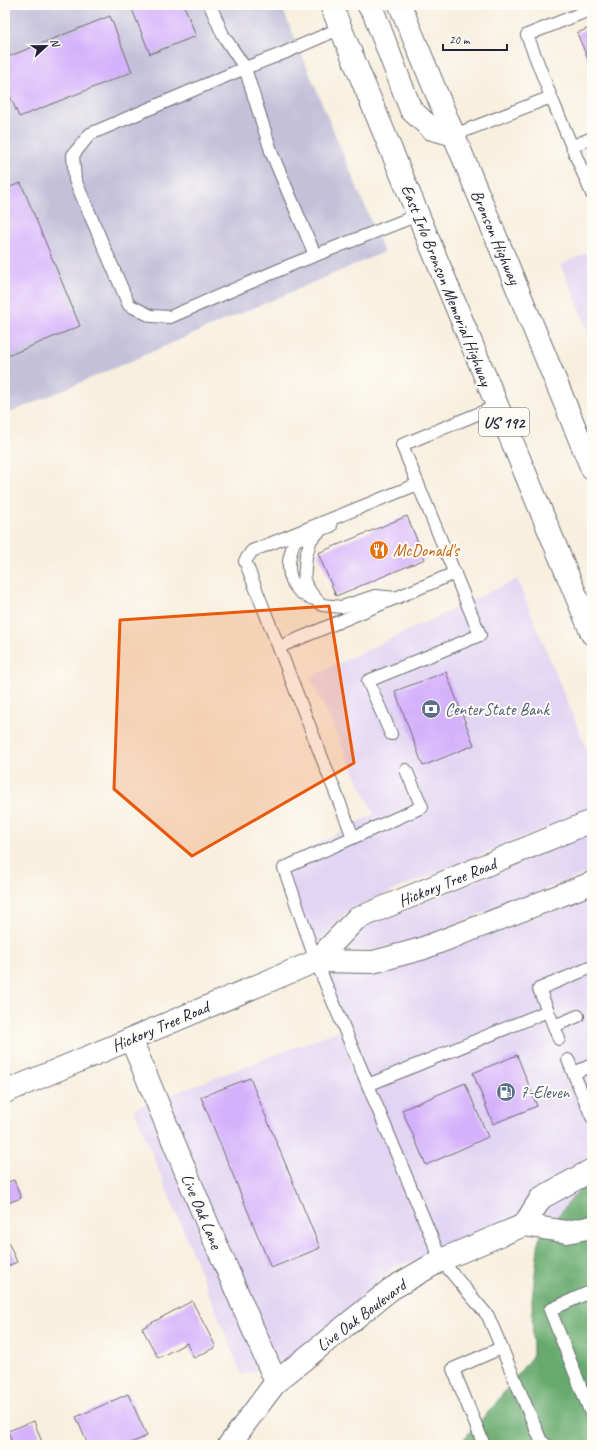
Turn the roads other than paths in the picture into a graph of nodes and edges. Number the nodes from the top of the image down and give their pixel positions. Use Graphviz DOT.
graph roads {
  1 [pos="210,5"];
  2 [pos="331,5"];
  3 [pos="368,5"];
  4 [pos="400,5"];
  5 [pos="592,9"];
  6 [pos="341,28"];
  7 [pos="245,68"];
  8 [pos="552,97"];
  9 [pos="454,135"];
  10 [pos="592,138"];
  11 [pos="573,146"];
  12 [pos="592,194"];
  13 [pos="418,215"];
  14 [pos="315,255"];
  15 [pos="497,406"];
  16 [pos="592,469"];
  17 [pos="418,484"];
  18 [pos="358,508"];
  19 [pos="322,529"];
  20 [pos="455,573"];
  21 [pos="397,598"];
  22 [pos="317,600"];
  23 [pos="592,634"];
  24 [pos="279,647"];
  25 [pos="391,734"];
  26 [pos="406,770"];
  27 [pos="592,821"];
  28 [pos="353,837"];
  29 [pos="592,883"];
  30 [pos="316,961"];
  31 [pos="592,967"];
  32 [pos="548,1011"];
  33 [pos="578,1016"];
  34 [pos="554,1026"];
  35 [pos="131,1039"];
  36 [pos="559,1039"];
  37 [pos="568,1060"];
  38 [pos="592,1065"];
  39 [pos="574,1074"];
  40 [pos="368,1085"];
  41 [pos="5,1092"];
  42 [pos="591,1110"];
  43 [pos="592,1170"];
  44 [pos="524,1225"];
  45 [pos="592,1227"];
  46 [pos="441,1260"];
  47 [pos="592,1291"];
  48 [pos="501,1348"];
  49 [pos="276,1382"];
  50 [pos="592,1416"];
  51 [pos="229,1445"];
  52 [pos="484,1445"];
  53 [pos="546,1445"];
  1 -- 7 [label="lane"];
  2 -- 6 [label="main road, East Irlo Bronson Memorial Highway / US 192"];
  3 -- 9 [label="main road"];
  4 -- 9 [label="main road, Bronson Highway"];
  5 -- 8 [label="lane"];
  6 -- 7 [label="lane"];
  6 -- 13 [label="main road, East Irlo Bronson Memorial Highway / US 192"];
  7 -- 14 [label="lane"];
  7 -- 14 [label="lane"];
  8 -- 9 [label="lane"];
  8 -- 11 [label="lane"];
  9 -- 16 [label="main road, Bronson Highway"];
  10 -- 11 [label="lane"];
  11 -- 12 [label="lane"];
  13 -- 14 [label="lane"];
  13 -- 15 [label="main road, East Irlo Bronson Memorial Highway / US 192"];
  15 -- 17 [label="lane"];
  15 -- 23 [label="main road, East Irlo Bronson Memorial Highway / US 192"];
  17 -- 18 [label="lane"];
  17 -- 20 [label="lane"];
  18 -- 19 [label="lane"];
  18 -- 24 [label="lane"];
  19 -- 22 [label="lane"];
  19 -- 22 [label="lane"];
  20 -- 21 [label="lane"];
  20 -- 25 [label="lane"];
  21 -- 22 [label="lane"];
  21 -- 24 [label="lane"];
  24 -- 28 [label="lane"];
  26 -- 28 [label="lane"];
  27 -- 30 [label="main road, Hickory Tree Road"];
  28 -- 30 [label="lane"];
  29 -- 30 [label="main road, Hickory Tree Road"];
  30 -- 35 [label="main road, Hickory Tree Road"];
  30 -- 40 [label="lane"];
  31 -- 32 [label="lane"];
  32 -- 34 [label="lane"];
  32 -- 40 [label="lane"];
  33 -- 34 [label="lane"];
  34 -- 36 [label="lane"];
  35 -- 41 [label="main road, Hickory Tree Road"];
  35 -- 49 [label="main road, Live Oak Lane"];
  37 -- 39 [label="lane"];
  38 -- 39 [label="lane"];
  39 -- 42 [label="lane"];
  40 -- 46 [label="lane"];
  43 -- 44 [label="main road"];
  44 -- 45 [label="main road"];
  44 -- 46 [label="main road, Live Oak Boulevard"];
  46 -- 48 [label="lane"];
  46 -- 49 [label="main road, Live Oak Boulevard"];
  47 -- 50 [label="lane"];
  48 -- 52 [label="lane"];
  48 -- 53 [label="lane"];
  49 -- 51 [label="main road, Live Oak Boulevard"];
}
